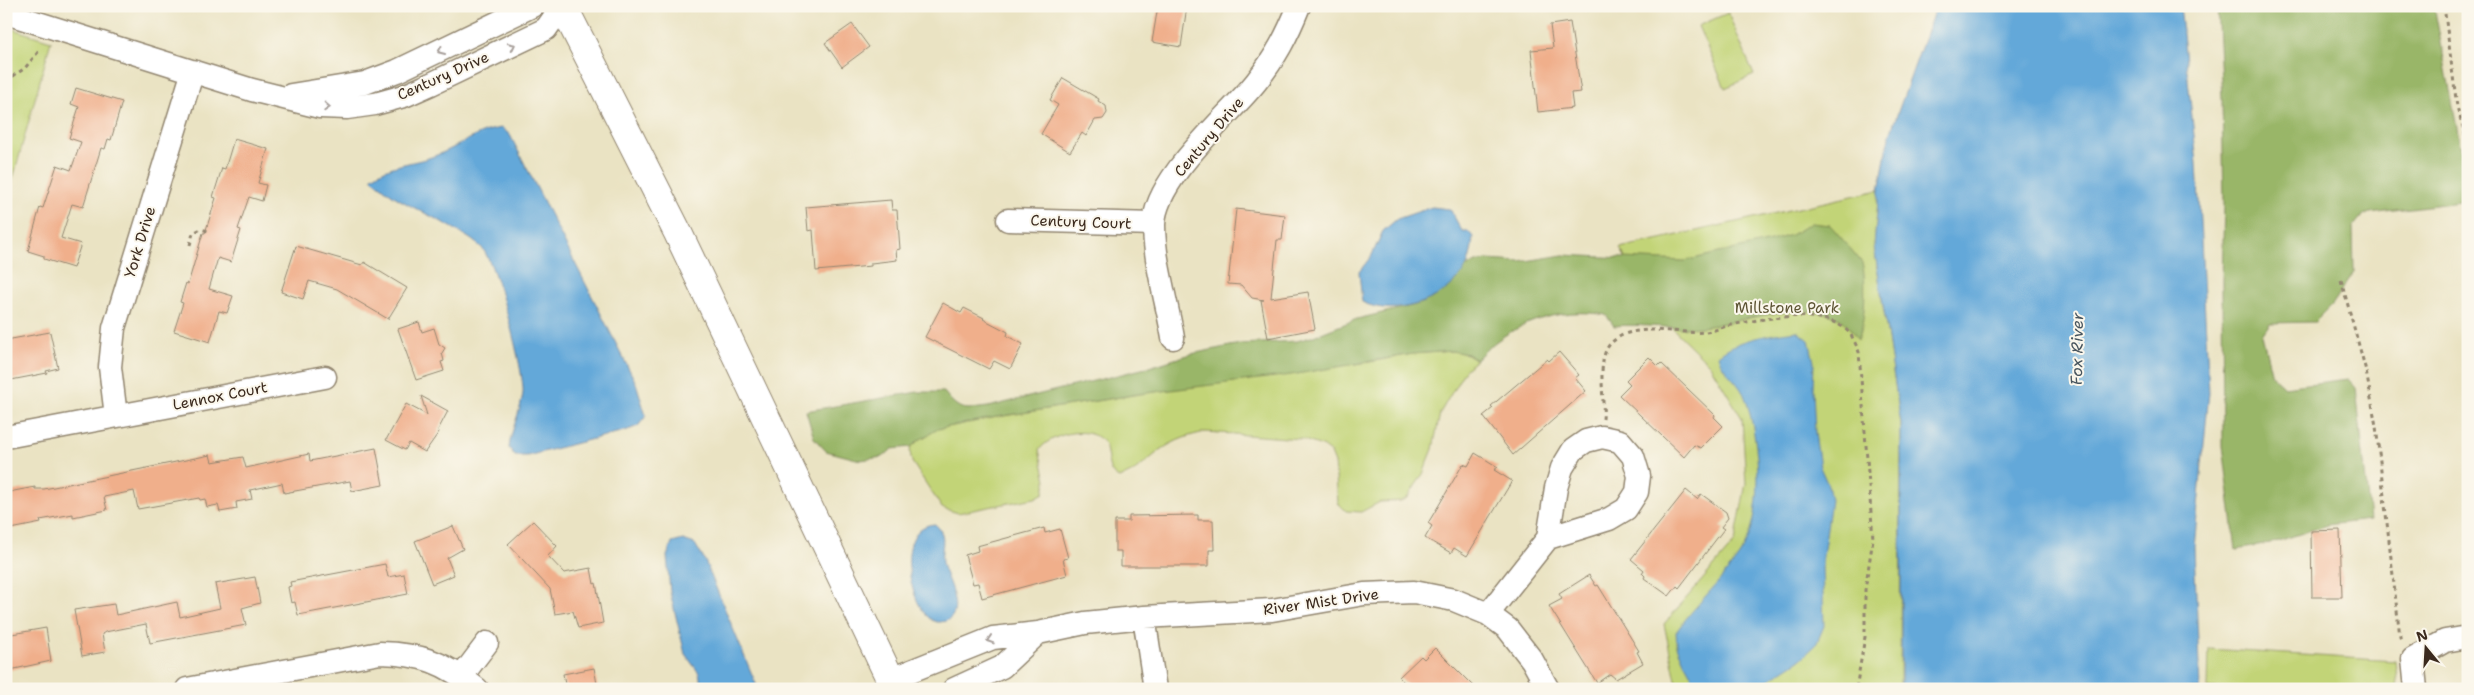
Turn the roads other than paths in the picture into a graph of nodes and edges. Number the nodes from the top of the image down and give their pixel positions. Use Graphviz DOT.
graph roads {
  1 [pos="532,6"];
  2 [pos="562,6"];
  3 [pos="1299,6"];
  4 [pos="6,13"];
  5 [pos="193,71"];
  6 [pos="280,96"];
  7 [pos="1008,220"];
  8 [pos="1154,224"];
  9 [pos="1173,338"];
  10 [pos="325,377"];
  11 [pos="116,416"];
  12 [pos="6,437"];
  13 [pos="1548,538"];
  14 [pos="1488,614"];
  15 [pos="1144,617"];
  16 [pos="1038,633"];
  17 [pos="2468,637"];
  18 [pos="487,643"];
  19 [pos="469,682"];
  20 [pos="893,684"];
  21 [pos="224,685"];
  22 [pos="187,689"];
  23 [pos="954,689"];
  24 [pos="1155,689"];
  25 [pos="1548,689"];
  26 [pos="2416,689"];
  1 -- 6 [label="street, Century Drive, one-way"];
  6 -- 2 [label="street, Century Drive, one-way"];
  2 -- 20 [label="main road"];
  3 -- 8 [label="street, Century Drive"];
  4 -- 5 [label="street, Century Drive"];
  5 -- 6 [label="street, Century Drive"];
  5 -- 11 [label="street, York Drive"];
  7 -- 8 [label="street, Century Court"];
  8 -- 9 [label="street, Century Drive"];
  10 -- 11 [label="street, Lennox Court"];
  11 -- 12 [label="street, Lennox Court"];
  13 -- 13 [label="street"];
  13 -- 14 [label="street"];
  14 -- 15 [label="street, River Mist Drive"];
  14 -- 25 [label="street, River Mist Drive"];
  15 -- 16 [label="street, River Mist Drive"];
  15 -- 24 [label="street"];
  16 -- 20 [label="street, River Mist Drive, one-way"];
  16 -- 23 [label="street"];
  17 -- 26 [label="street"];
  18 -- 19 [label="street"];
  19 -- 21 [label="street"];
  21 -- 22 [label="street"];
}
